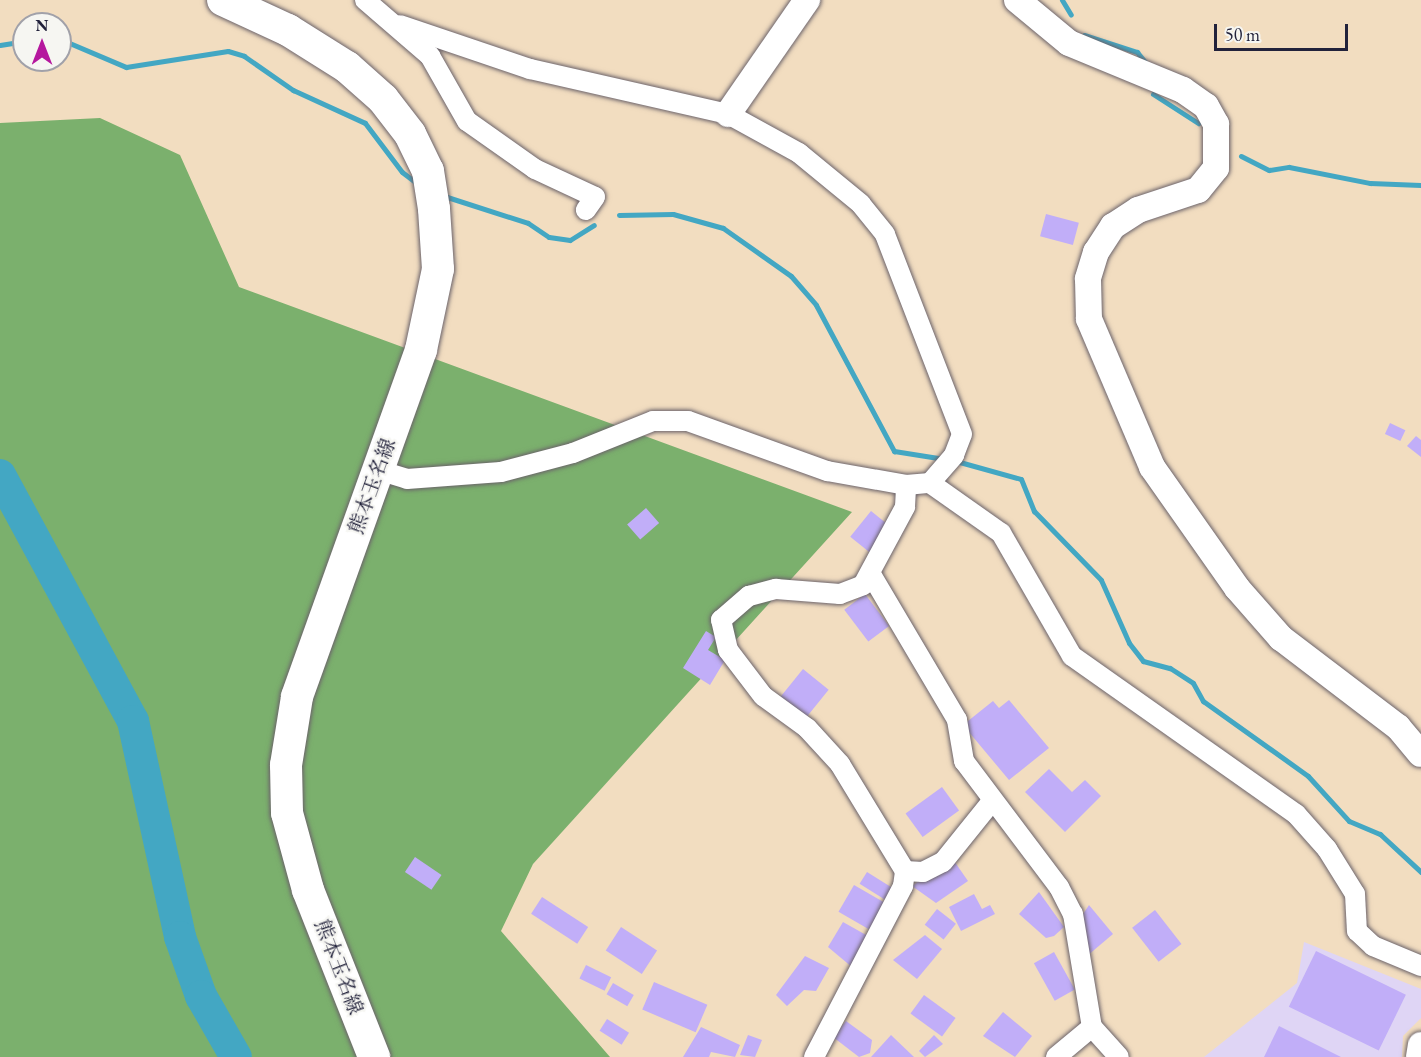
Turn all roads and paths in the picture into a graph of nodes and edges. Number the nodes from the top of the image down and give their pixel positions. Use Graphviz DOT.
graph roads {
  1 [pos="223,0"];
  2 [pos="365,0"];
  3 [pos="807,0"];
  4 [pos="1017,0"];
  5 [pos="261,7"];
  6 [pos="400,25"];
  7 [pos="728,114"];
  8 [pos="586,210"];
  9 [pos="378,470"];
  10 [pos="930,483"];
  11 [pos="906,485"];
  12 [pos="872,576"];
  13 [pos="1421,754"];
  14 [pos="992,801"];
  15 [pos="905,871"];
  16 [pos="1421,966"];
  17 [pos="1092,1027"];
  18 [pos="1421,1045"];
  19 [pos="374,1057"];
  20 [pos="814,1057"];
  21 [pos="1056,1057"];
  22 [pos="1119,1057"];
  23 [pos="1419,1057"];
  1 -- 5 [label="main road, 熊本玉名線"];
  2 -- 6 [label="street"];
  3 -- 7 [label="street"];
  4 -- 13 [label="street"];
  5 -- 9 [label="main road, 熊本玉名線"];
  6 -- 7 [label="street"];
  6 -- 8 [label="street"];
  7 -- 10 [label="street"];
  9 -- 11 [label="street"];
  9 -- 19 [label="main road, 熊本玉名線"];
  10 -- 11 [label="street"];
  10 -- 16 [label="street"];
  11 -- 12 [label="street"];
  12 -- 14 [label="street"];
  12 -- 15 [label="street"];
  14 -- 15 [label="street"];
  14 -- 17 [label="street"];
  15 -- 20 [label="street"];
  17 -- 21 [label="street"];
  17 -- 22 [label="street"];
  18 -- 23 [label="street"];
}
